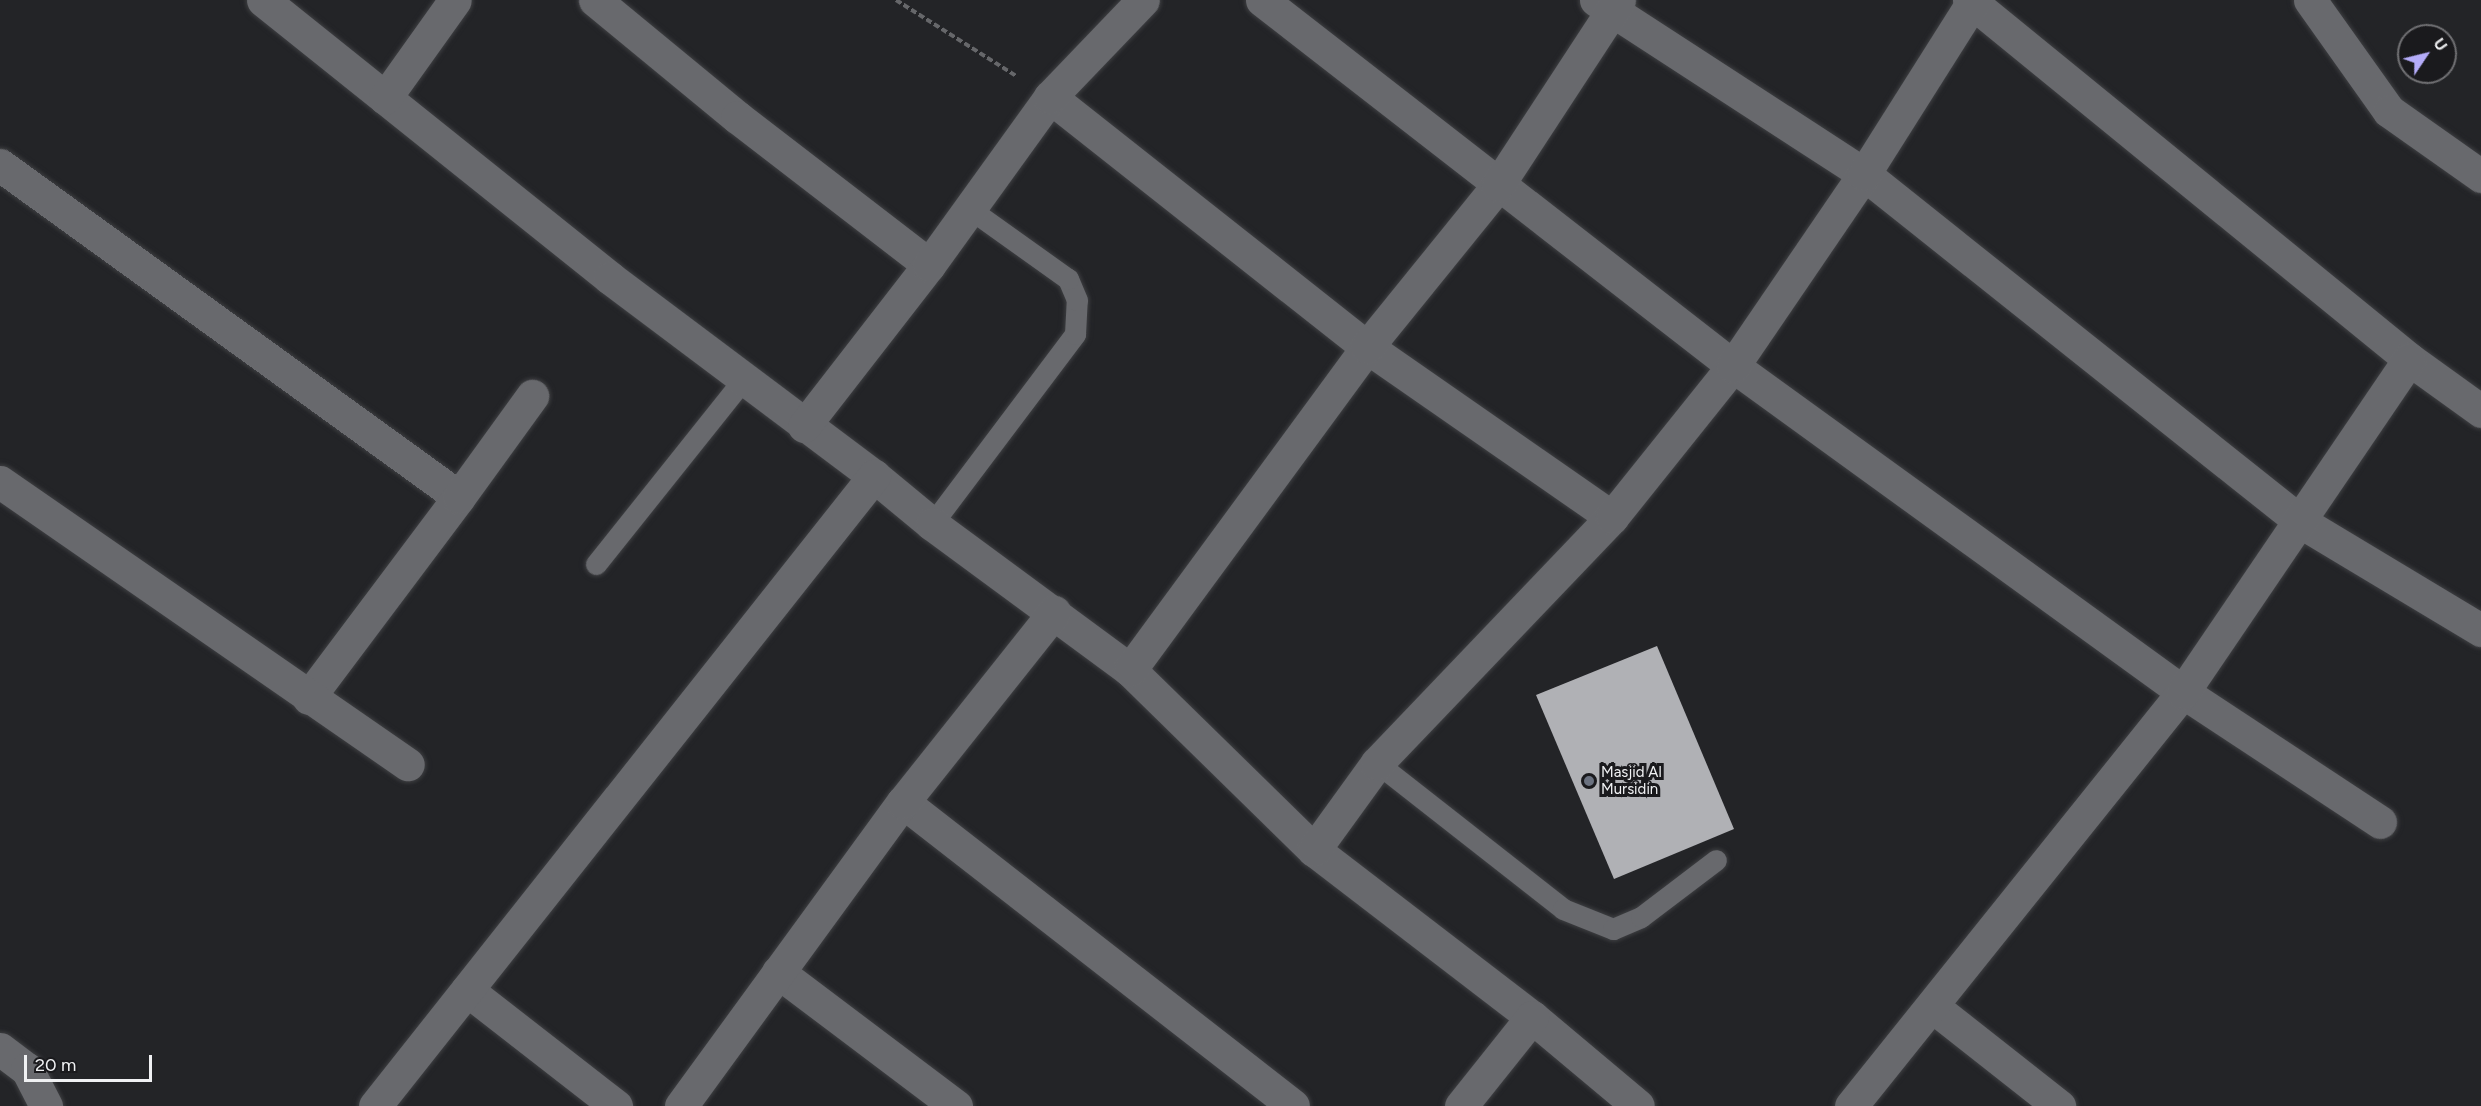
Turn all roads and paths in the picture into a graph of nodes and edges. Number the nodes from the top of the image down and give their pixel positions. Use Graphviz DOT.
graph roads {
  1 [pos="263,0"];
  2 [pos="455,0"];
  3 [pos="595,0"];
  4 [pos="896,0"];
  5 [pos="1143,0"];
  6 [pos="1262,0"];
  7 [pos="2310,0"];
  8 [pos="1972,1"];
  9 [pos="1609,4"];
  10 [pos="1050,97"];
  11 [pos="385,98"];
  12 [pos="0,165"];
  13 [pos="1864,174"];
  14 [pos="2481,176"];
  15 [pos="1498,186"];
  16 [pos="969,209"];
  17 [pos="929,265"];
  18 [pos="1366,347"];
  19 [pos="2409,359"];
  20 [pos="1732,366"];
  21 [pos="743,380"];
  22 [pos="532,396"];
  23 [pos="2481,411"];
  24 [pos="804,426"];
  25 [pos="874,476"];
  26 [pos="0,483"];
  27 [pos="459,496"];
  28 [pos="1612,517"];
  29 [pos="2301,522"];
  30 [pos="932,524"];
  31 [pos="596,564"];
  32 [pos="1054,612"];
  33 [pos="2481,630"];
  34 [pos="1130,670"];
  35 [pos="2183,692"];
  36 [pos="308,699"];
  37 [pos="408,764"];
  38 [pos="1377,764"];
  39 [pos="903,802"];
  40 [pos="2380,822"];
  41 [pos="1314,850"];
  42 [pos="1716,860"];
  43 [pos="778,972"];
  44 [pos="467,990"];
  45 [pos="1932,1006"];
  46 [pos="1532,1017"];
  47 [pos="0,1048"];
  48 [pos="46,1106"];
  49 [pos="375,1106"];
  50 [pos="616,1106"];
  51 [pos="681,1106"];
  52 [pos="956,1106"];
  53 [pos="1293,1106"];
  54 [pos="1461,1106"];
  55 [pos="1638,1106"];
  56 [pos="1851,1106"];
  57 [pos="2060,1106"];
  1 -- 11 [label="street"];
  2 -- 11 [label="street"];
  3 -- 17 [label="street"];
  4 -- 10 [label="path"];
  5 -- 10 [label="street"];
  6 -- 15 [label="street"];
  7 -- 14 [label="street"];
  8 -- 13 [label="street"];
  8 -- 19 [label="street"];
  9 -- 13 [label="street"];
  9 -- 15 [label="street"];
  10 -- 16 [label="street"];
  10 -- 18 [label="street"];
  11 -- 21 [label="street"];
  12 -- 27 [label="street"];
  13 -- 20 [label="street"];
  13 -- 29 [label="street"];
  15 -- 18 [label="street"];
  15 -- 20 [label="street"];
  16 -- 17 [label="street"];
  16 -- 30 [label="lane"];
  17 -- 24 [label="street"];
  18 -- 28 [label="street"];
  18 -- 34 [label="street"];
  19 -- 23 [label="street"];
  19 -- 29 [label="street"];
  20 -- 28 [label="street"];
  20 -- 35 [label="street"];
  21 -- 24 [label="street"];
  21 -- 31 [label="lane"];
  22 -- 27 [label="street"];
  24 -- 25 [label="street"];
  25 -- 30 [label="street"];
  25 -- 44 [label="street"];
  26 -- 36 [label="street"];
  27 -- 36 [label="street"];
  28 -- 38 [label="street"];
  29 -- 33 [label="street"];
  29 -- 35 [label="street"];
  30 -- 32 [label="street"];
  32 -- 34 [label="street"];
  32 -- 39 [label="street"];
  34 -- 41 [label="street"];
  35 -- 40 [label="street"];
  35 -- 45 [label="street"];
  36 -- 37 [label="street"];
  38 -- 41 [label="street"];
  38 -- 42 [label="lane"];
  39 -- 43 [label="street"];
  39 -- 53 [label="street"];
  41 -- 46 [label="street"];
  43 -- 51 [label="street"];
  43 -- 52 [label="street"];
  44 -- 49 [label="street"];
  44 -- 50 [label="street"];
  45 -- 56 [label="street"];
  45 -- 57 [label="street"];
  46 -- 54 [label="street"];
  46 -- 55 [label="street"];
  47 -- 48 [label="street"];
}
